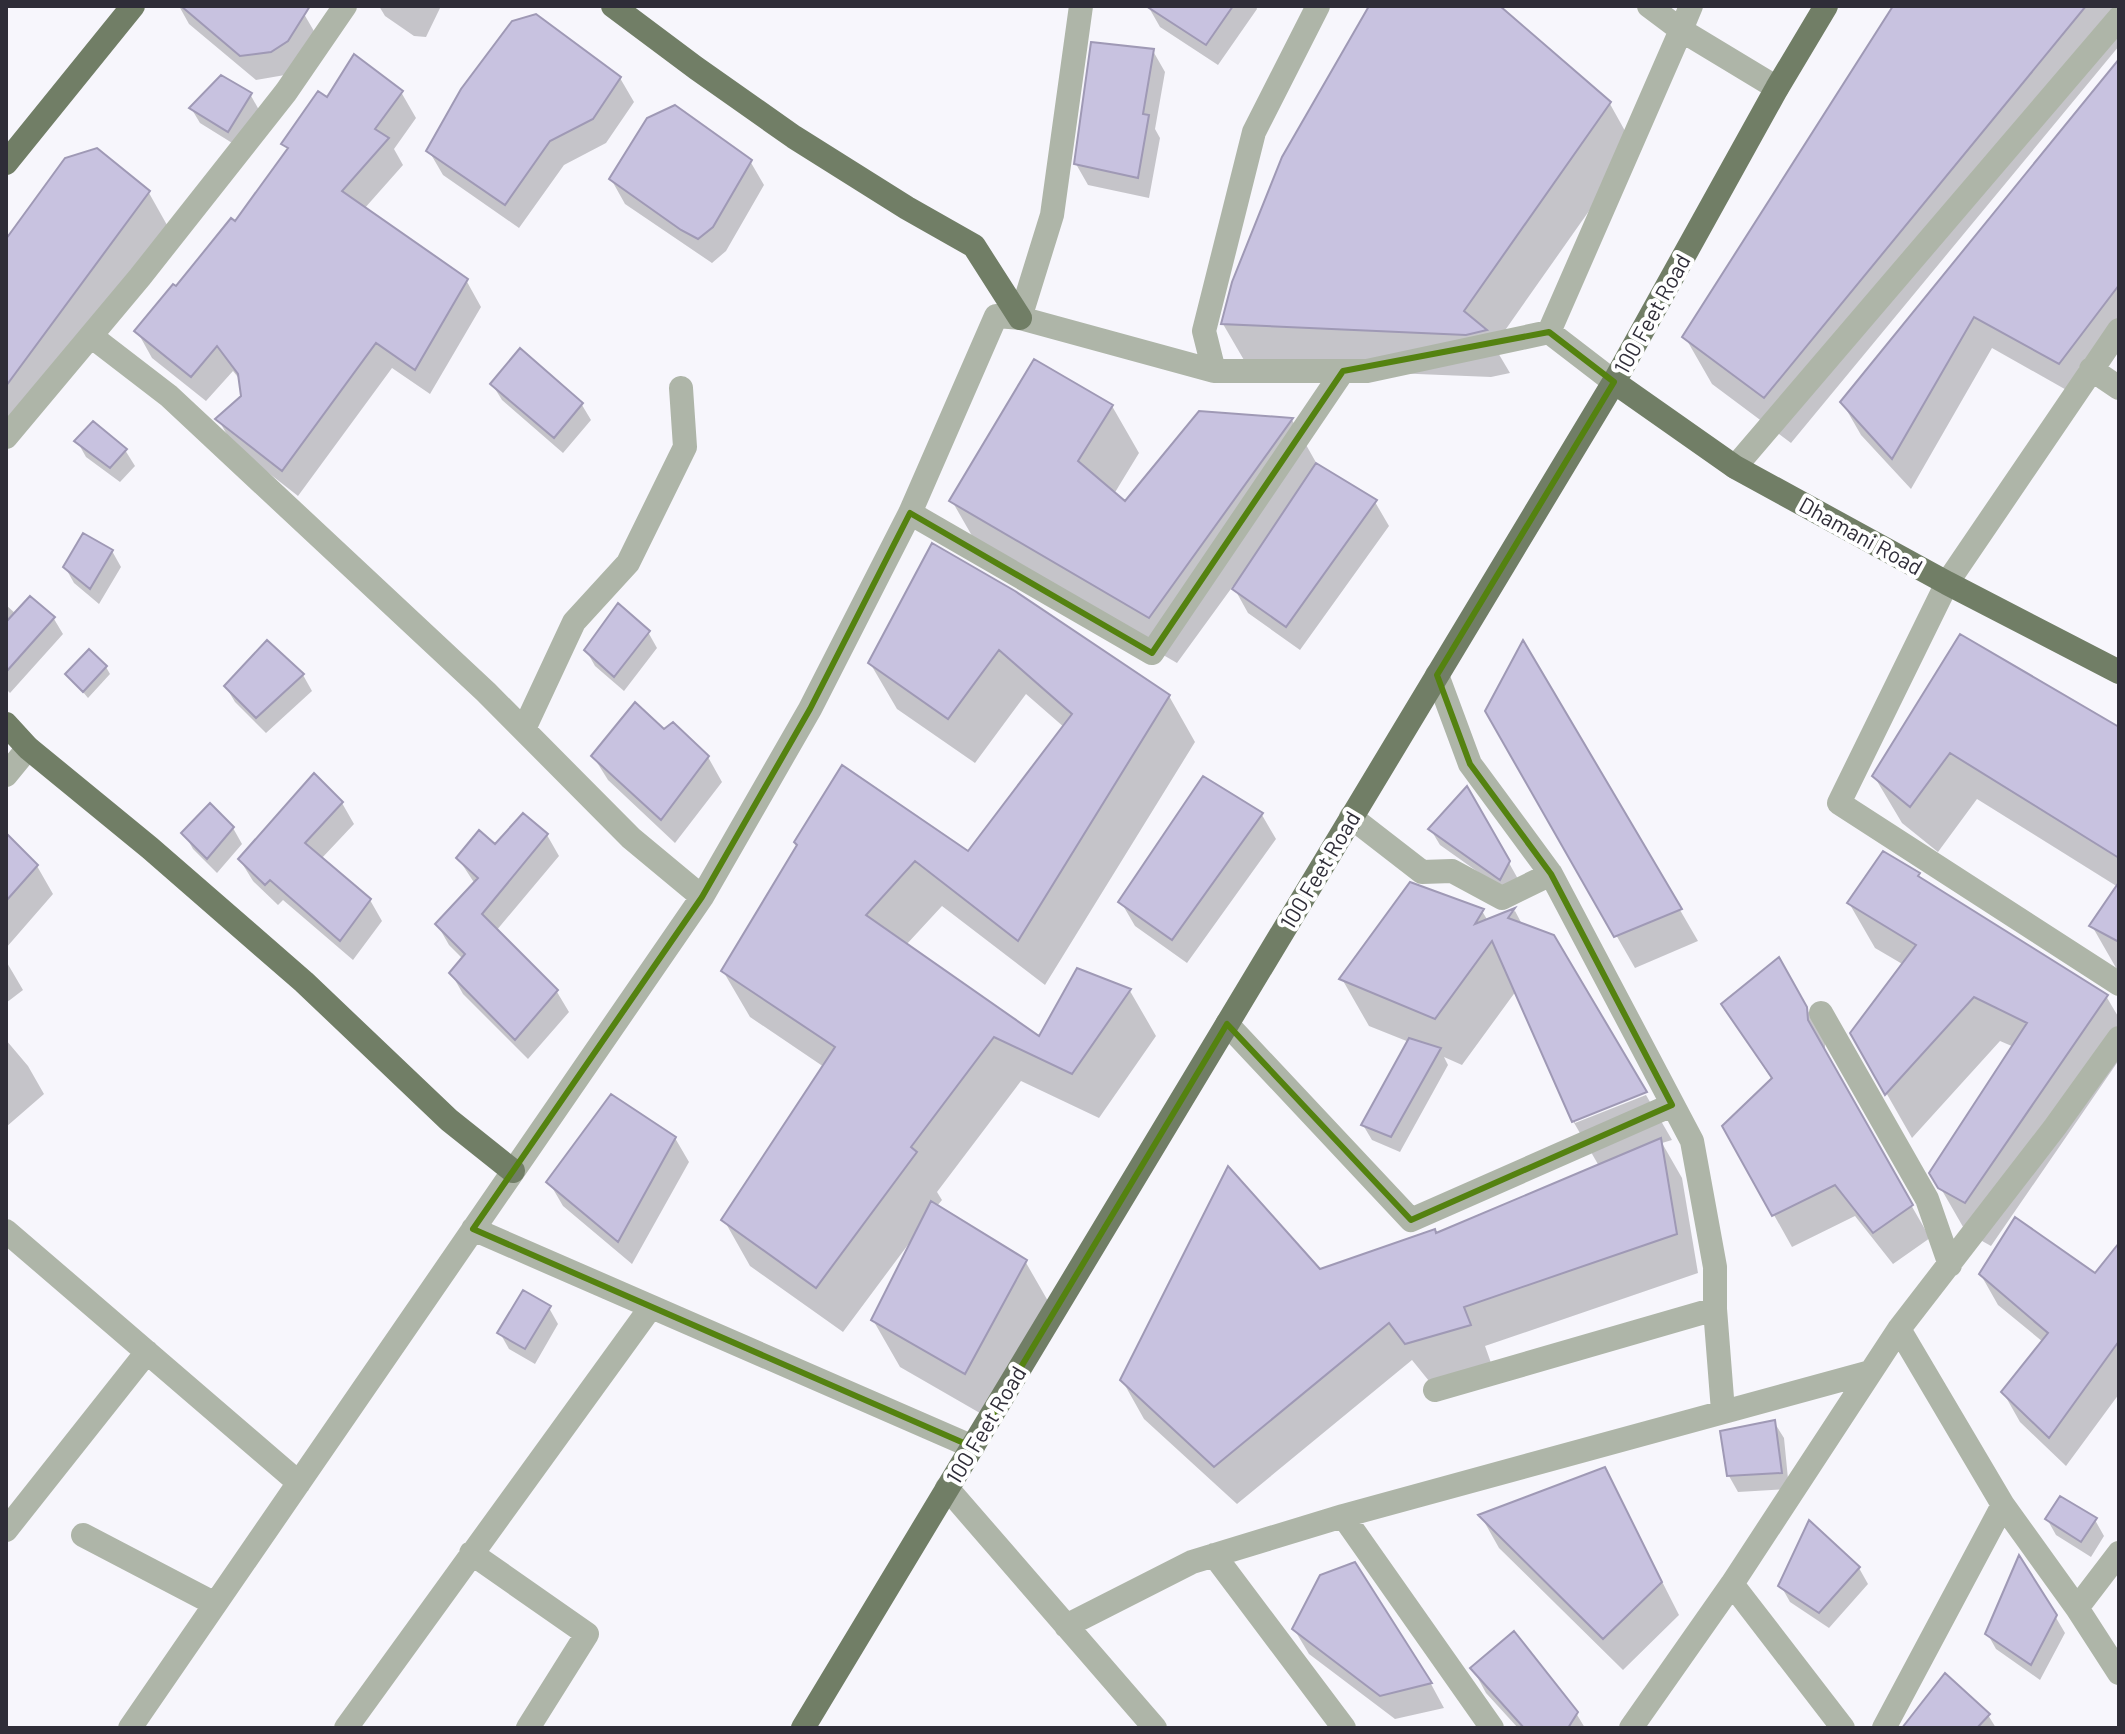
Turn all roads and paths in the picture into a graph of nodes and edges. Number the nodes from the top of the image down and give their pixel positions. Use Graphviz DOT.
graph roads {
  1 [pos="133,6"];
  2 [pos="345,6"];
  3 [pos="613,6"];
  4 [pos="1081,6"];
  5 [pos="1318,6"];
  6 [pos="1649,6"];
  7 [pos="1691,6"];
  8 [pos="1826,6"];
  9 [pos="2119,18"];
  10 [pos="1681,30"];
  11 [pos="1777,88"];
  12 [pos="6,163"];
  13 [pos="1020,318"];
  14 [pos="2119,330"];
  15 [pos="1549,332"];
  16 [pos="91,336"];
  17 [pos="2091,369"];
  18 [pos="1214,371"];
  19 [pos="1343,371"];
  20 [pos="1614,382"];
  21 [pos="681,388"];
  22 [pos="2119,388"];
  23 [pos="6,437"];
  24 [pos="1735,467"];
  25 [pos="910,513"];
  26 [pos="1947,583"];
  27 [pos="2119,672"];
  28 [pos="1437,675"];
  29 [pos="6,724"];
  30 [pos="524,729"];
  31 [pos="28,748"];
  32 [pos="6,775"];
  33 [pos="1351,817"];
  34 [pos="1551,874"];
  35 [pos="702,897"];
  36 [pos="2119,984"];
  37 [pos="1821,1013"];
  38 [pos="1227,1024"];
  39 [pos="2119,1038"];
  40 [pos="1672,1105"];
  41 [pos="513,1171"];
  42 [pos="473,1229"];
  43 [pos="6,1231"];
  44 [pos="1950,1265"];
  45 [pos="651,1307"];
  46 [pos="1715,1309"];
  47 [pos="1899,1329"];
  48 [pos="147,1352"];
  49 [pos="1870,1372"];
  50 [pos="1435,1390"];
  51 [pos="1723,1411"];
  52 [pos="973,1447"];
  53 [pos="299,1483"];
  54 [pos="947,1488"];
  55 [pos="2003,1505"];
  56 [pos="1343,1516"];
  57 [pos="6,1530"];
  58 [pos="83,1535"];
  59 [pos="471,1553"];
  60 [pos="2119,1553"];
  61 [pos="1214,1555"];
  62 [pos="1732,1584"];
  63 [pos="215,1604"];
  64 [pos="2077,1608"];
  65 [pos="1066,1626"];
  66 [pos="2119,1673"];
  67 [pos="359,1723"];
  68 [pos="130,1728"];
  69 [pos="528,1728"];
  70 [pos="803,1728"];
  71 [pos="1155,1728"];
  72 [pos="1344,1728"];
  73 [pos="1492,1728"];
  74 [pos="1631,1728"];
  75 [pos="1843,1728"];
  76 [pos="1884,1728"];
  1 -- 12 [label="main road"];
  2 -- 16 [label="street"];
  3 -- 13 [label="main road"];
  4 -- 13 [label="street"];
  5 -- 18 [label="street"];
  6 -- 10 [label="street"];
  7 -- 10 [label="street"];
  8 -- 11 [label="main road, 100 Feet Road"];
  9 -- 24 [label="street"];
  10 -- 11 [label="street"];
  10 -- 15 [label="street"];
  11 -- 20 [label="main road, 100 Feet Road"];
  13 -- 18 [label="street"];
  13 -- 25 [label="street"];
  14 -- 17 [label="street"];
  15 -- 19 [label="street"];
  15 -- 20 [label="street"];
  16 -- 23 [label="street"];
  16 -- 30 [label="street"];
  17 -- 22 [label="street"];
  17 -- 26 [label="street"];
  18 -- 19 [label="street"];
  19 -- 25 [label="street"];
  20 -- 24 [label="main road, Dhamani Road"];
  20 -- 28 [label="main road, 100 Feet Road"];
  21 -- 30 [label="street"];
  24 -- 26 [label="main road, Dhamani Road"];
  25 -- 35 [label="street"];
  26 -- 27 [label="main road, Dhamani Road"];
  26 -- 36 [label="street"];
  28 -- 33 [label="main road, 100 Feet Road"];
  28 -- 34 [label="street"];
  29 -- 31 [label="main road"];
  30 -- 35 [label="street"];
  31 -- 32 [label="street"];
  31 -- 41 [label="main road"];
  33 -- 34 [label="street"];
  33 -- 38 [label="main road, 100 Feet Road"];
  34 -- 40 [label="street"];
  35 -- 41 [label="street"];
  37 -- 44 [label="street"];
  38 -- 40 [label="street"];
  38 -- 52 [label="main road, 100 Feet Road"];
  39 -- 44 [label="street"];
  40 -- 46 [label="street"];
  41 -- 42 [label="street"];
  42 -- 45 [label="street"];
  42 -- 53 [label="street"];
  43 -- 48 [label="street"];
  44 -- 47 [label="street"];
  45 -- 52 [label="street"];
  45 -- 59 [label="street"];
  46 -- 50 [label="street"];
  46 -- 51 [label="street"];
  47 -- 49 [label="street"];
  47 -- 55 [label="street"];
  48 -- 53 [label="street"];
  48 -- 57 [label="street"];
  49 -- 51 [label="street"];
  49 -- 62 [label="street"];
  51 -- 56 [label="street"];
  52 -- 54 [label="main road, 100 Feet Road"];
  53 -- 63 [label="street"];
  54 -- 65 [label="street"];
  54 -- 70 [label="main road, 100 Feet Road"];
  55 -- 64 [label="street"];
  55 -- 76 [label="street"];
  56 -- 61 [label="street"];
  56 -- 73 [label="street"];
  58 -- 63 [label="street"];
  59 -- 67 [label="street"];
  59 -- 69 [label="street"];
  60 -- 64 [label="street"];
  61 -- 65 [label="street"];
  61 -- 72 [label="street"];
  62 -- 74 [label="street"];
  62 -- 75 [label="street"];
  63 -- 68 [label="street"];
  64 -- 66 [label="street"];
  65 -- 71 [label="street"];
}
